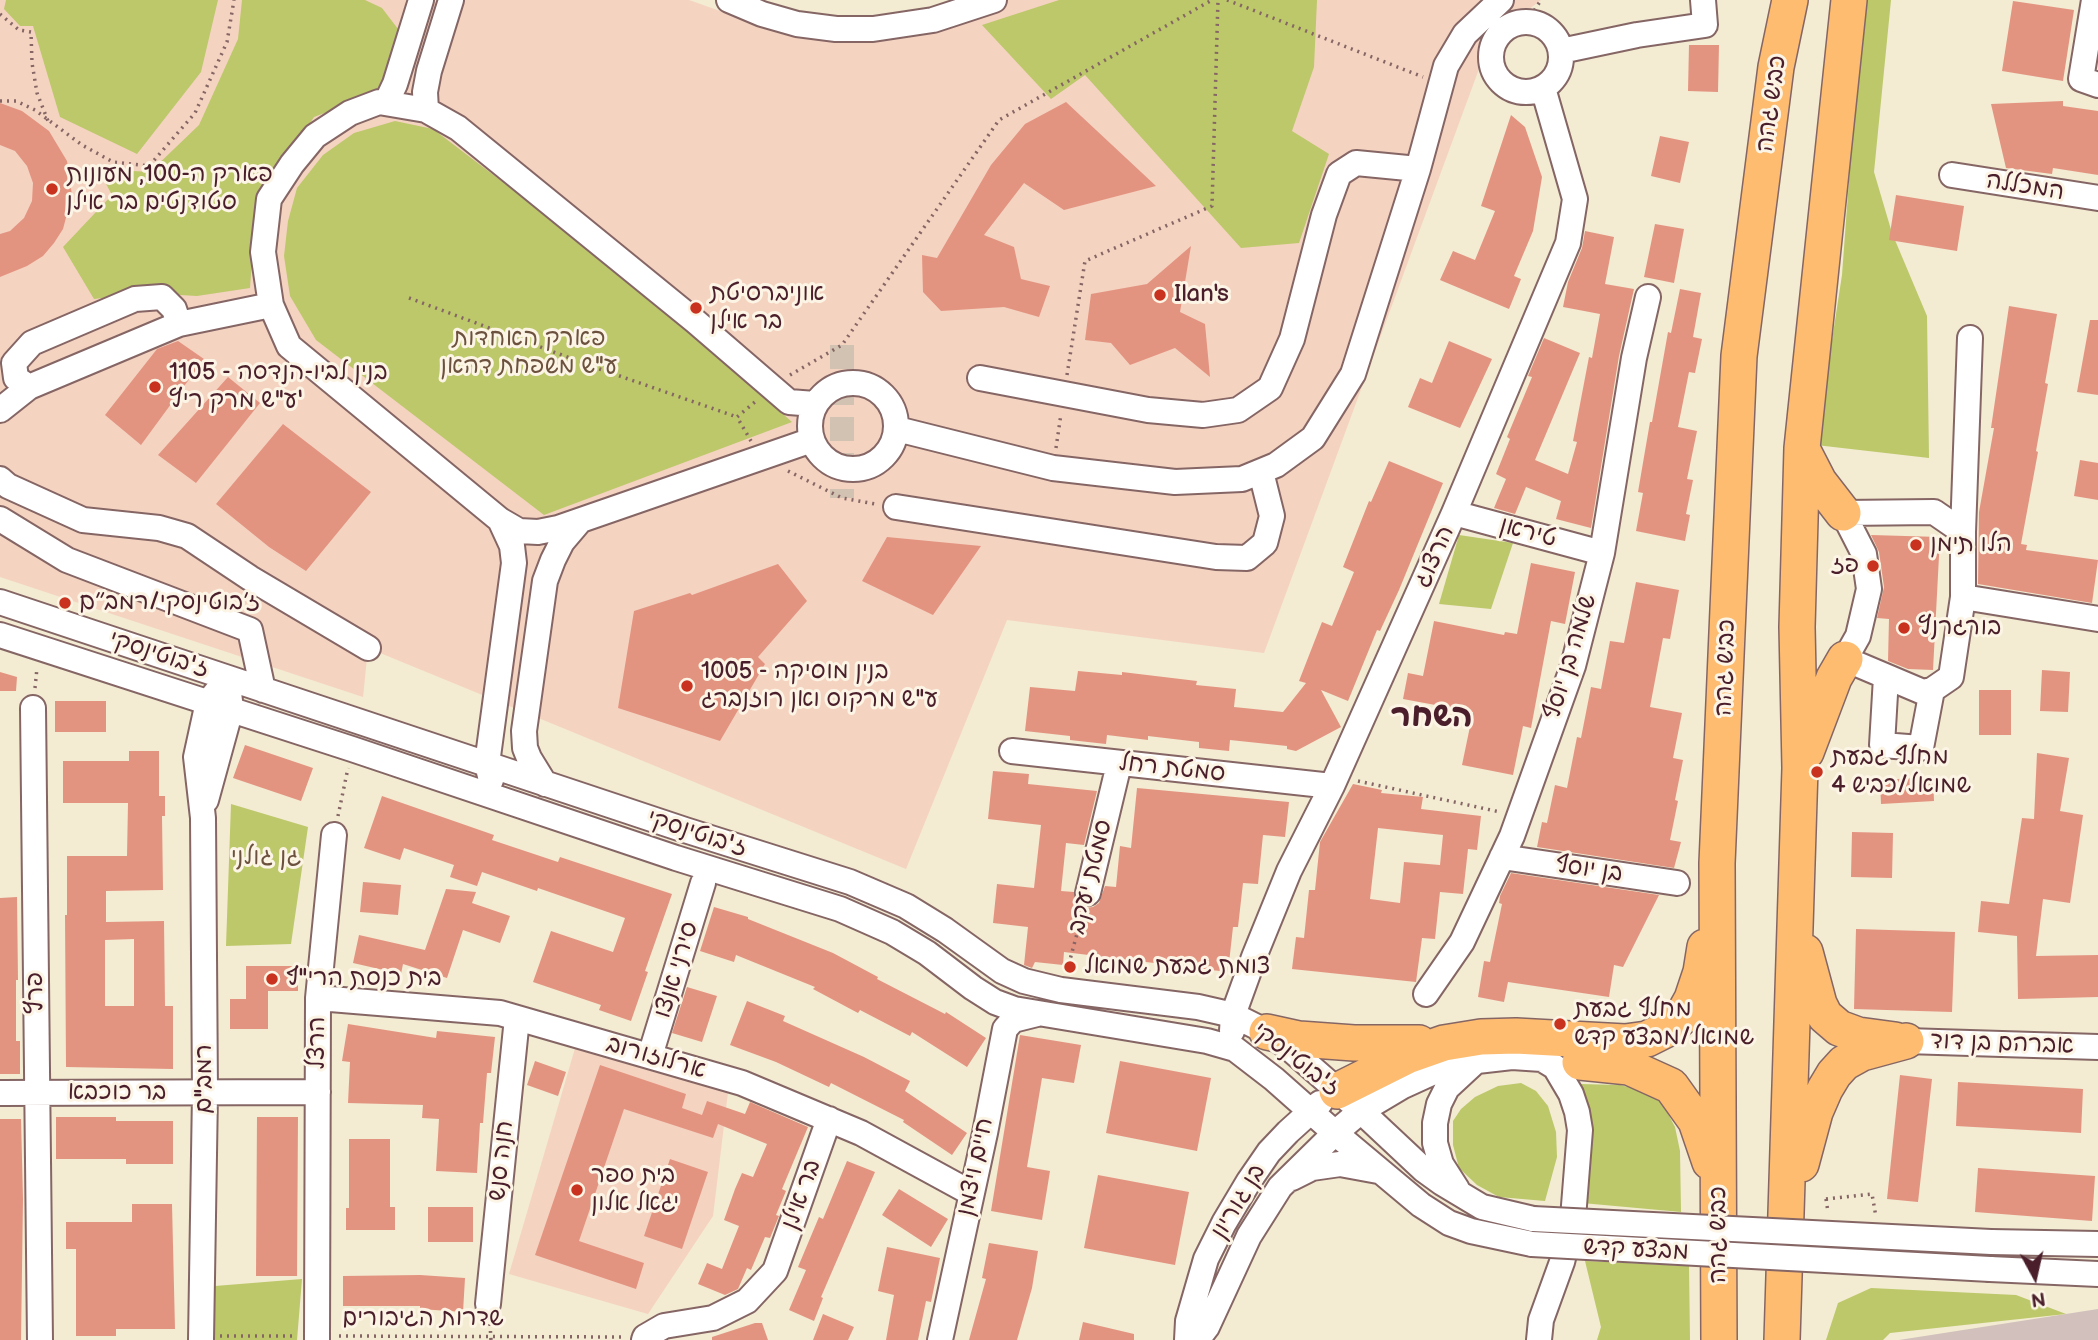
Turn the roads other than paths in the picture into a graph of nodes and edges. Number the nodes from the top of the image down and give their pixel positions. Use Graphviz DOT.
graph roads {
  1 [pos="421,0"];
  2 [pos="451,0"];
  3 [pos="729,0"];
  4 [pos="994,0"];
  5 [pos="1501,0"];
  6 [pos="1703,0"];
  7 [pos="1790,0"];
  8 [pos="1849,0"];
  9 [pos="2094,0"];
  10 [pos="1561,51"];
  11 [pos="2098,85"];
  12 [pos="1543,88"];
  13 [pos="386,103"];
  14 [pos="426,110"];
  15 [pos="1418,169"];
  16 [pos="1952,175"];
  17 [pos="2098,198"];
  18 [pos="1648,297"];
  19 [pos="271,305"];
  20 [pos="179,324"];
  21 [pos="1970,338"];
  22 [pos="980,378"];
  23 [pos="29,387"];
  24 [pos="815,404"];
  25 [pos="0,410"];
  26 [pos="897,429"];
  27 [pos="812,440"];
  28 [pos="1802,448"];
  29 [pos="1261,471"];
  30 [pos="0,479"];
  31 [pos="895,508"];
  32 [pos="1454,513"];
  33 [pos="1843,513"];
  34 [pos="0,519"];
  35 [pos="500,520"];
  36 [pos="579,522"];
  37 [pos="1963,532"];
  38 [pos="1602,553"];
  39 [pos="1963,597"];
  40 [pos="0,602"];
  41 [pos="2098,620"];
  42 [pos="0,635"];
  43 [pos="368,648"];
  44 [pos="1845,659"];
  45 [pos="1886,677"];
  46 [pos="228,678"];
  47 [pos="263,690"];
  48 [pos="1932,690"];
  49 [pos="220,706"];
  50 [pos="33,708"];
  51 [pos="495,709"];
  52 [pos="445,750"];
  53 [pos="1012,751"];
  54 [pos="487,764"];
  55 [pos="1119,764"];
  56 [pos="1800,768"];
  57 [pos="1334,781"];
  58 [pos="545,783"];
  59 [pos="499,797"];
  60 [pos="334,835"];
  61 [pos="1502,857"];
  62 [pos="1717,863"];
  63 [pos="1796,872"];
  64 [pos="703,883"];
  65 [pos="1676,883"];
  66 [pos="1088,893"];
  67 [pos="1426,994"];
  68 [pos="318,998"];
  69 [pos="1037,1014"];
  70 [pos="1233,1015"];
  71 [pos="517,1018"];
  72 [pos="1267,1032"];
  73 [pos="1906,1041"];
  74 [pos="2098,1047"];
  75 [pos="1235,1049"];
  76 [pos="1471,1050"];
  77 [pos="650,1056"];
  78 [pos="1542,1059"];
  79 [pos="1274,1079"];
  80 [pos="0,1093"];
  81 [pos="37,1093"];
  82 [pos="205,1093"];
  83 [pos="318,1093"];
  84 [pos="1349,1101"];
  85 [pos="1309,1111"];
  86 [pos="829,1119"];
  87 [pos="1288,1132"];
  88 [pos="1335,1133"];
  89 [pos="1381,1171"];
  90 [pos="1280,1187"];
  91 [pos="971,1193"];
  92 [pos="1464,1198"];
  93 [pos="1719,1200"];
  94 [pos="1785,1225"];
  95 [pos="2098,1244"];
  96 [pos="2098,1274"];
  97 [pos="488,1304"];
  98 [pos="201,1338"];
  99 [pos="317,1338"];
  100 [pos="645,1338"];
  101 [pos="40,1340"];
  102 [pos="940,1340"];
  103 [pos="1187,1340"];
  104 [pos="1197,1340"];
  105 [pos="1539,1340"];
  106 [pos="1719,1340"];
  107 [pos="1782,1340"];
  1 -- 13 [label="street"];
  2 -- 14 [label="street"];
  3 -- 4 [label="street"];
  5 -- 15 [label="street"];
  6 -- 10 [label="street"];
  7 -- 62 [label="highway, כביש גהה"];
  8 -- 28 [label="highway"];
  9 -- 11 [label="street"];
  10 -- 12 [label="street"];
  10 -- 12 [label="street"];
  12 -- 32 [label="street, הרצוג"];
  13 -- 14 [label="street"];
  13 -- 19 [label="street"];
  14 -- 24 [label="street"];
  15 -- 22 [label="street"];
  15 -- 29 [label="street"];
  16 -- 17 [label="street, המכללה"];
  18 -- 38 [label="street, שלמה בן יוסף"];
  19 -- 20 [label="street"];
  19 -- 35 [label="street"];
  20 -- 23 [label="street"];
  20 -- 23 [label="street"];
  21 -- 37 [label="street"];
  23 -- 25 [label="street"];
  24 -- 26 [label="street"];
  24 -- 27 [label="street"];
  26 -- 27 [label="street"];
  26 -- 29 [label="street"];
  27 -- 36 [label="street"];
  28 -- 33 [label="highway"];
  28 -- 56 [label="highway"];
  29 -- 31 [label="street"];
  30 -- 43 [label="street"];
  32 -- 38 [label="street, טיראן"];
  32 -- 57 [label="street, הרצוג"];
  33 -- 37 [label="street"];
  33 -- 44 [label="street"];
  34 -- 47 [label="street"];
  35 -- 36 [label="street"];
  35 -- 51 [label="street"];
  36 -- 58 [label="street"];
  37 -- 39 [label="street"];
  38 -- 61 [label="street, שלמה בן יוסף"];
  39 -- 41 [label="street"];
  39 -- 48 [label="street"];
  40 -- 46 [label="street, ז'בוטינסקי"];
  42 -- 49 [label="street, ז'בוטינסקי"];
  44 -- 45 [label="street"];
  44 -- 56 [label="highway"];
  45 -- 48 [label="street"];
  45 -- 48 [label="street"];
  46 -- 47 [label="street, ז'בוטינסקי"];
  46 -- 49 [label="street, רמב\"ם"];
  47 -- 52 [label="street, ז'בוטינסקי"];
  49 -- 59 [label="street, ז'בוטינסקי"];
  49 -- 82 [label="street, רמב\"ם"];
  50 -- 81 [label="street, פרץ"];
  51 -- 52 [label="street"];
  51 -- 54 [label="street"];
  52 -- 54 [label="street, ז'בוטינסקי"];
  53 -- 55 [label="street, סמטת רחל"];
  54 -- 58 [label="street, ז'בוטינסקי"];
  54 -- 59 [label="street"];
  55 -- 57 [label="street, סמטת רחל"];
  55 -- 66 [label="street, סמטת יעקב"];
  56 -- 63 [label="highway"];
  57 -- 70 [label="street, הרצוג"];
  58 -- 70 [label="street, ז'בוטינסקי"];
  59 -- 69 [label="street, ז'בוטינסקי"];
  60 -- 68 [label="street, הרצל"];
  61 -- 65 [label="street, בן יוסף"];
  61 -- 67 [label="street, שלמה בן יוסף"];
  62 -- 76 [label="highway"];
  62 -- 93 [label="highway, כביש גהה"];
  63 -- 73 [label="highway"];
  63 -- 94 [label="highway"];
  64 -- 77 [label="street, סירני אנצו"];
  68 -- 71 [label="street, ארלוזורוב"];
  68 -- 83 [label="street, הרצל"];
  69 -- 75 [label="street, ז'בוטינסקי"];
  69 -- 91 [label="street, חיים ויצמן"];
  70 -- 72 [label="street, ז'בוטינסקי"];
  70 -- 75 [label="street"];
  71 -- 77 [label="street, ארלוזורוב"];
  71 -- 97 [label="street, חנה סנש"];
  72 -- 76 [label="highway"];
  72 -- 84 [label="street, ז'בוטינסקי"];
  73 -- 74 [label="street, אברהם בן דוד"];
  73 -- 94 [label="highway"];
  75 -- 79 [label="street, ז'בוטינסקי"];
  76 -- 78 [label="street"];
  76 -- 84 [label="highway"];
  76 -- 92 [label="street"];
  77 -- 86 [label="street, ארלוזורוב"];
  78 -- 93 [label="highway"];
  78 -- 105 [label="street"];
  79 -- 85 [label="street, ז'בוטינסקי"];
  79 -- 87 [label="street"];
  80 -- 81 [label="street, בר כוכבא"];
  81 -- 82 [label="street, בר כוכבא"];
  81 -- 101 [label="street, פרץ"];
  82 -- 83 [label="street, בר כוכבא"];
  82 -- 98 [label="street, רמב\"ם"];
  83 -- 99 [label="street, הרצל"];
  84 -- 85 [label="street, בן גוריון"];
  84 -- 88 [label="street, בן גוריון"];
  84 -- 92 [label="street, מבצע קדש"];
  85 -- 87 [label="street, בן גוריון"];
  85 -- 88 [label="street, ז'בוטינסקי"];
  86 -- 91 [label="street, ארלוזורוב"];
  86 -- 100 [label="street, בר אילן"];
  87 -- 103 [label="street, בן גוריון"];
  88 -- 89 [label="street, מבצע קדש"];
  88 -- 90 [label="street, בן גוריון"];
  89 -- 90 [label="street"];
  89 -- 96 [label="street, מבצע קדש, bridge"];
  90 -- 104 [label="street, בן גוריון"];
  91 -- 102 [label="street, חיים ויצמן"];
  92 -- 95 [label="street, מבצע קדש, bridge"];
  93 -- 106 [label="highway, כביש גהה"];
  94 -- 107 [label="highway"];
}
